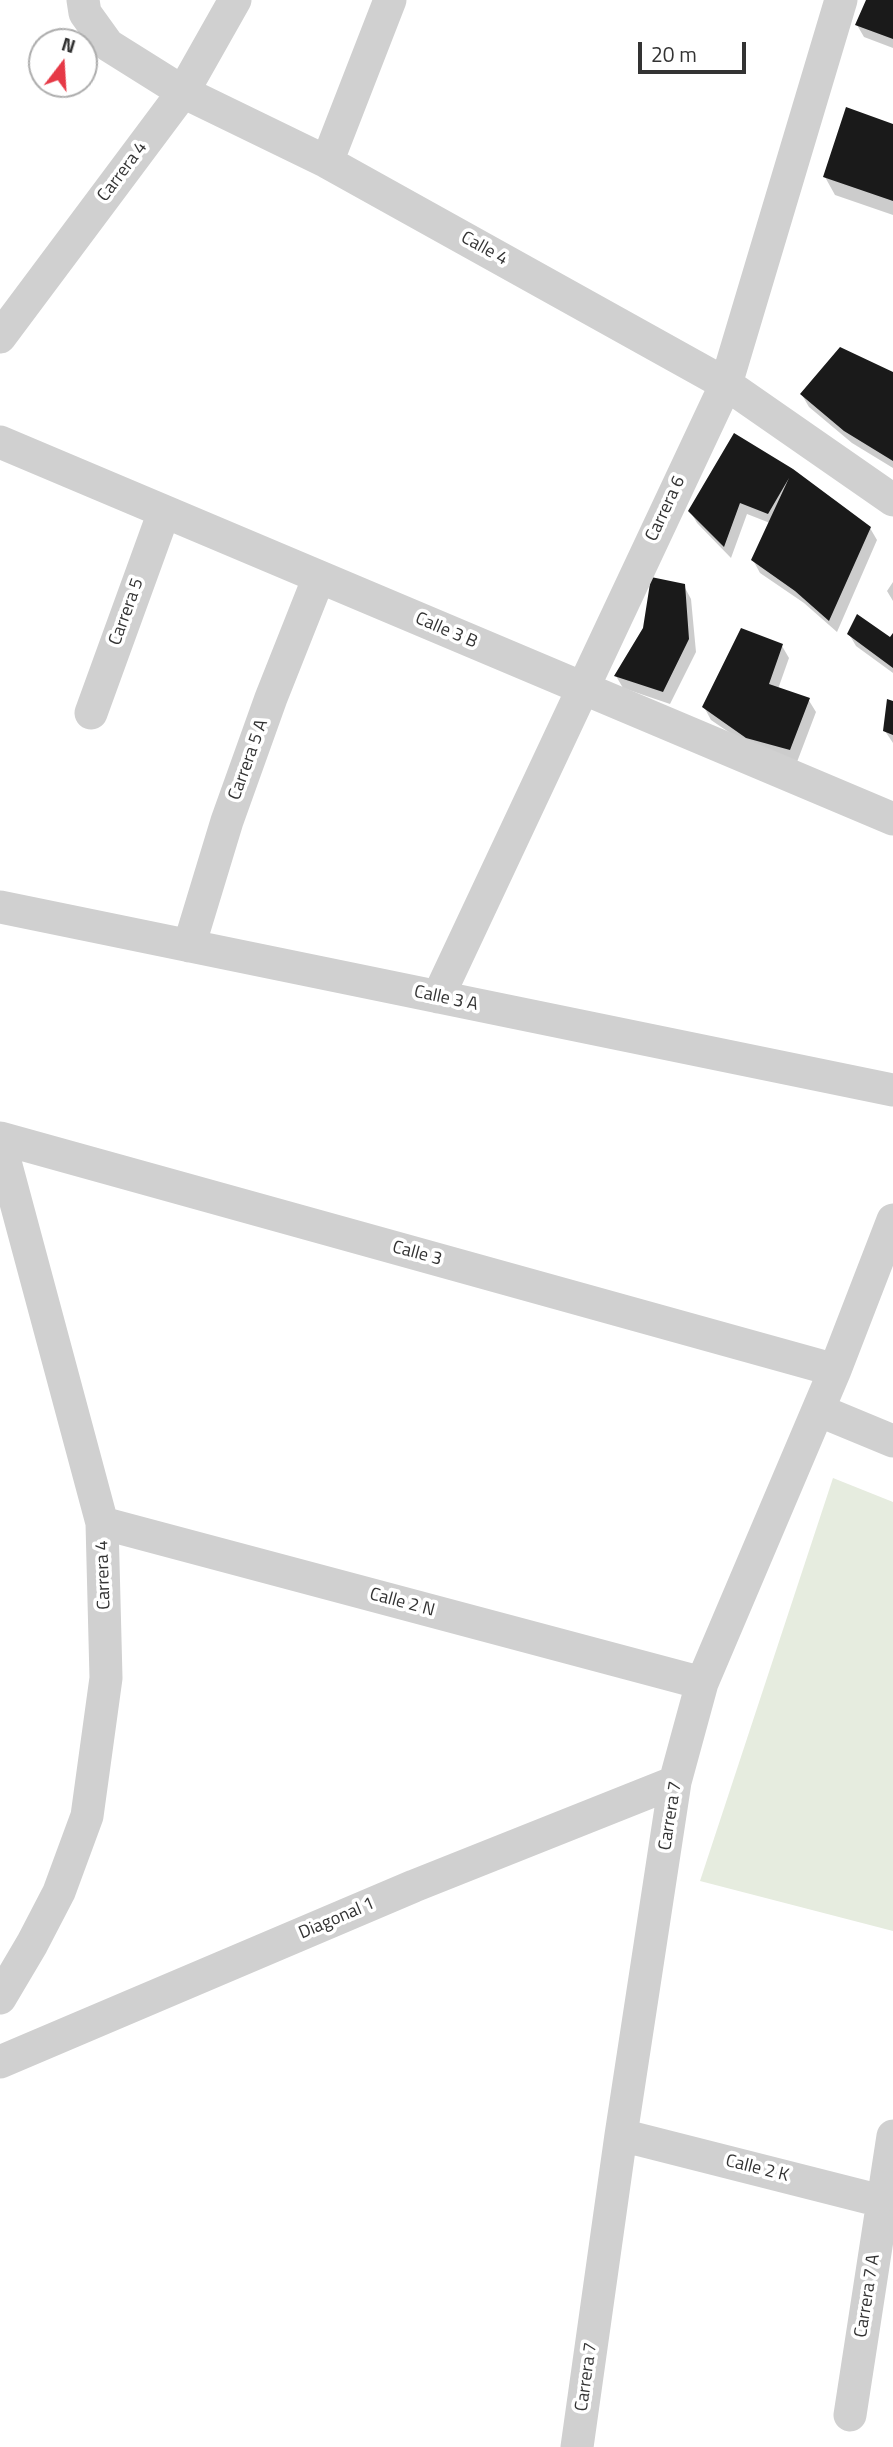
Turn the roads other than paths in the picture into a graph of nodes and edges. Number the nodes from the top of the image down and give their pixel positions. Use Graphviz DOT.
graph roads {
  1 [pos="83,0"];
  2 [pos="235,0"];
  3 [pos="390,0"];
  4 [pos="841,0"];
  5 [pos="183,92"];
  6 [pos="327,162"];
  7 [pos="0,337"];
  8 [pos="726,384"];
  9 [pos="0,442"];
  10 [pos="893,500"];
  11 [pos="164,512"];
  12 [pos="320,577"];
  13 [pos="582,687"];
  14 [pos="91,713"];
  15 [pos="893,819"];
  16 [pos="0,907"];
  17 [pos="189,946"];
  18 [pos="438,997"];
  19 [pos="893,1090"];
  20 [pos="0,1138"];
  21 [pos="0,1143"];
  22 [pos="893,1220"];
  23 [pos="835,1370"];
  24 [pos="818,1410"];
  25 [pos="893,1441"];
  26 [pos="102,1523"];
  27 [pos="702,1684"];
  28 [pos="676,1782"];
  29 [pos="0,1998"];
  30 [pos="0,2063"];
  31 [pos="621,2135"];
  32 [pos="893,2136"];
  33 [pos="888,2203"];
  34 [pos="850,2415"];
  35 [pos="577,2447"];
  1 -- 5 [label="street, Calle 4"];
  2 -- 5 [label="street, Carrera 4"];
  3 -- 6 [label="street"];
  4 -- 8 [label="street, Carrera 6"];
  5 -- 6 [label="street, Calle 4"];
  5 -- 7 [label="street, Carrera 4"];
  6 -- 8 [label="street, Calle 4"];
  8 -- 10 [label="street, Calle 4"];
  8 -- 13 [label="street, Carrera 6"];
  9 -- 11 [label="street, Calle 3 B"];
  11 -- 12 [label="street, Calle 3 B"];
  11 -- 14 [label="street, Carrera 5"];
  12 -- 13 [label="street, Calle 3 B"];
  12 -- 17 [label="street, Carrera 5 A"];
  13 -- 15 [label="street, Calle 3 B"];
  13 -- 18 [label="street, Carrera 6"];
  16 -- 17 [label="street, Calle 3 A"];
  17 -- 18 [label="street, Calle 3 A"];
  18 -- 19 [label="street, Calle 3 A"];
  20 -- 23 [label="street, Calle 3"];
  21 -- 26 [label="street, Carrera 4"];
  22 -- 23 [label="street, Carrera 7"];
  23 -- 24 [label="street, Carrera 7"];
  24 -- 25 [label="street"];
  24 -- 27 [label="street, Carrera 7"];
  26 -- 27 [label="street, Calle 2 N"];
  26 -- 29 [label="street, Carrera 4"];
  27 -- 28 [label="street, Carrera 7"];
  28 -- 30 [label="street, Diagonal 1"];
  28 -- 31 [label="street, Carrera 7"];
  31 -- 33 [label="street, Calle 2 K"];
  31 -- 35 [label="street, Carrera 7"];
  32 -- 33 [label="street, Carrera 7 A"];
  33 -- 34 [label="street, Carrera 7 A"];
}
